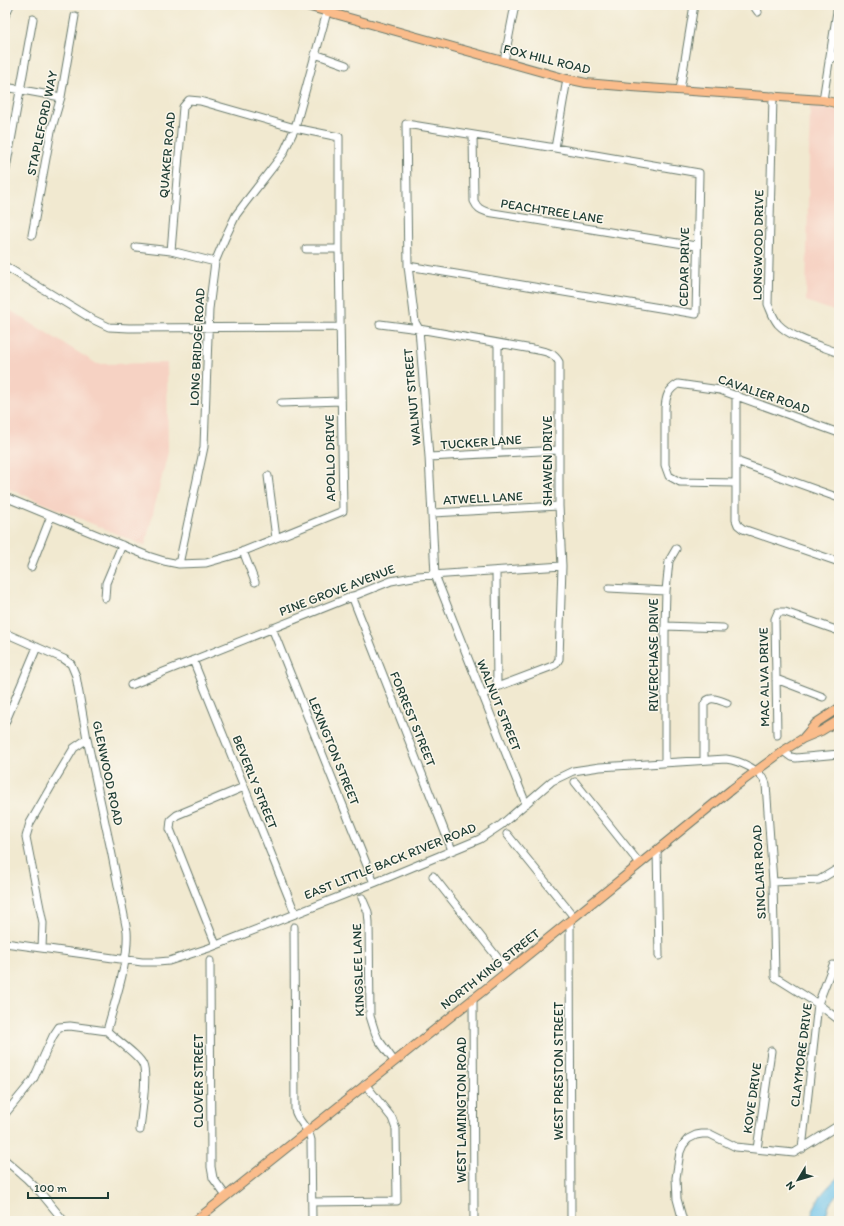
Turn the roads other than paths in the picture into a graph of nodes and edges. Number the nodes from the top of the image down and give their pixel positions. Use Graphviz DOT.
graph roads {
  1 [pos="10,5"];
  2 [pos="303,5"];
  3 [pos="515,5"];
  4 [pos="694,5"];
  5 [pos="753,5"];
  6 [pos="838,5"];
  7 [pos="328,12"];
  8 [pos="758,12"];
  9 [pos="5,16"];
  10 [pos="75,16"];
  11 [pos="32,19"];
  12 [pos="839,53"];
  13 [pos="315,54"];
  14 [pos="504,61"];
  15 [pos="829,61"];
  16 [pos="346,65"];
  17 [pos="567,79"];
  18 [pos="5,87"];
  19 [pos="20,90"];
  20 [pos="680,90"];
  21 [pos="773,96"];
  22 [pos="61,97"];
  23 [pos="823,100"];
  24 [pos="839,104"];
  25 [pos="295,128"];
  26 [pos="473,135"];
  27 [pos="556,148"];
  28 [pos="5,174"];
  29 [pos="32,235"];
  30 [pos="696,246"];
  31 [pos="136,247"];
  32 [pos="306,249"];
  33 [pos="339,249"];
  34 [pos="171,251"];
  35 [pos="215,262"];
  36 [pos="5,266"];
  37 [pos="408,266"];
  38 [pos="380,324"];
  39 [pos="340,326"];
  40 [pos="208,327"];
  41 [pos="419,329"];
  42 [pos="498,343"];
  43 [pos="839,353"];
  44 [pos="736,395"];
  45 [pos="341,401"];
  46 [pos="281,403"];
  47 [pos="839,433"];
  48 [pos="559,450"];
  49 [pos="498,453"];
  50 [pos="429,457"];
  51 [pos="736,461"];
  52 [pos="268,476"];
  53 [pos="736,483"];
  54 [pos="5,497"];
  55 [pos="839,498"];
  56 [pos="559,506"];
  57 [pos="433,513"];
  58 [pos="51,516"];
  59 [pos="276,538"];
  60 [pos="122,545"];
  61 [pos="676,549"];
  62 [pos="243,551"];
  63 [pos="839,562"];
  64 [pos="179,564"];
  65 [pos="562,566"];
  66 [pos="31,567"];
  67 [pos="496,570"];
  68 [pos="435,575"];
  69 [pos="256,582"];
  70 [pos="609,588"];
  71 [pos="666,591"];
  72 [pos="352,596"];
  73 [pos="106,598"];
  74 [pos="664,626"];
  75 [pos="272,628"];
  76 [pos="723,628"];
  77 [pos="839,631"];
  78 [pos="5,633"];
  79 [pos="37,647"];
  80 [pos="193,660"];
  81 [pos="776,679"];
  82 [pos="131,684"];
  83 [pos="498,687"];
  84 [pos="482,695"];
  85 [pos="822,697"];
  86 [pos="727,703"];
  87 [pos="839,708"];
  88 [pos="839,720"];
  89 [pos="5,723"];
  90 [pos="777,735"];
  91 [pos="87,739"];
  92 [pos="802,739"];
  93 [pos="783,751"];
  94 [pos="839,754"];
  95 [pos="704,760"];
  96 [pos="665,763"];
  97 [pos="756,771"];
  98 [pos="575,782"];
  99 [pos="244,787"];
  100 [pos="526,804"];
  101 [pos="507,834"];
  102 [pos="452,850"];
  103 [pos="657,850"];
  104 [pos="640,864"];
  105 [pos="839,868"];
  106 [pos="433,876"];
  107 [pos="374,882"];
  108 [pos="773,882"];
  109 [pos="362,898"];
  110 [pos="295,913"];
  111 [pos="572,919"];
  112 [pos="294,927"];
  113 [pos="5,943"];
  114 [pos="216,945"];
  115 [pos="42,948"];
  116 [pos="660,956"];
  117 [pos="125,960"];
  118 [pos="210,961"];
  119 [pos="834,965"];
  120 [pos="508,970"];
  121 [pos="473,998"];
  122 [pos="818,1004"];
  123 [pos="839,1020"];
  124 [pos="107,1031"];
  125 [pos="771,1051"];
  126 [pos="394,1061"];
  127 [pos="365,1084"];
  128 [pos="5,1114"];
  129 [pos="839,1125"];
  130 [pos="140,1130"];
  131 [pos="307,1130"];
  132 [pos="757,1149"];
  133 [pos="802,1149"];
  134 [pos="5,1160"];
  135 [pos="226,1196"];
  136 [pos="312,1202"];
  137 [pos="64,1221"];
  138 [pos="195,1221"];
  139 [pos="312,1221"];
  140 [pos="474,1221"];
  141 [pos="571,1221"];
  142 [pos="683,1221"];
  1 -- 9 [label="street"];
  2 -- 7 [label="main road, FOX HILL ROAD"];
  3 -- 14 [label="street"];
  4 -- 20 [label="street"];
  5 -- 8 [label="street"];
  6 -- 15 [label="street"];
  7 -- 13 [label="street, LONG BRIDGE ROAD"];
  7 -- 14 [label="main road, FOX HILL ROAD"];
  10 -- 22 [label="street, STAPLEFORD WAY"];
  11 -- 19 [label="street"];
  12 -- 15 [label="street"];
  13 -- 16 [label="street"];
  13 -- 25 [label="street, LONG BRIDGE ROAD"];
  14 -- 17 [label="main road, FOX HILL ROAD"];
  15 -- 23 [label="street"];
  17 -- 20 [label="main road, FOX HILL ROAD"];
  17 -- 27 [label="street"];
  18 -- 19 [label="street"];
  19 -- 22 [label="street"];
  19 -- 28 [label="street"];
  20 -- 21 [label="main road, FOX HILL ROAD"];
  21 -- 23 [label="main road, FOX HILL ROAD"];
  21 -- 43 [label="street, LONGWOOD DRIVE"];
  22 -- 29 [label="street, STAPLEFORD WAY"];
  23 -- 24 [label="main road, FOX HILL ROAD"];
  25 -- 33 [label="street, APOLLO DRIVE"];
  25 -- 34 [label="street, QUAKER ROAD"];
  25 -- 35 [label="street, LONG BRIDGE ROAD"];
  26 -- 27 [label="street, WALNUT STREET"];
  26 -- 30 [label="street, PEACHTREE LANE"];
  26 -- 37 [label="street, WALNUT STREET"];
  27 -- 30 [label="street, CEDAR DRIVE"];
  30 -- 37 [label="street, CEDAR DRIVE"];
  31 -- 34 [label="street"];
  32 -- 33 [label="street"];
  33 -- 39 [label="street, APOLLO DRIVE"];
  34 -- 35 [label="street"];
  35 -- 40 [label="street, LONG BRIDGE ROAD"];
  36 -- 40 [label="street"];
  37 -- 41 [label="street, WALNUT STREET"];
  38 -- 41 [label="street, SHAWEN DRIVE"];
  39 -- 40 [label="street"];
  39 -- 45 [label="street, APOLLO DRIVE"];
  40 -- 64 [label="street, LONG BRIDGE ROAD"];
  41 -- 42 [label="street, SHAWEN DRIVE"];
  41 -- 50 [label="street, WALNUT STREET"];
  42 -- 48 [label="street, SHAWEN DRIVE"];
  42 -- 49 [label="street"];
  44 -- 47 [label="street, CAVALIER ROAD"];
  44 -- 51 [label="street"];
  44 -- 53 [label="street, CAVALIER ROAD"];
  45 -- 46 [label="street"];
  45 -- 59 [label="street, APOLLO DRIVE"];
  48 -- 49 [label="street, TUCKER LANE"];
  48 -- 56 [label="street, SHAWEN DRIVE"];
  49 -- 50 [label="street, TUCKER LANE"];
  50 -- 57 [label="street, WALNUT STREET"];
  51 -- 53 [label="street"];
  51 -- 55 [label="street"];
  52 -- 59 [label="street"];
  53 -- 63 [label="street"];
  54 -- 58 [label="street, APOLLO DRIVE"];
  56 -- 57 [label="street, ATWELL LANE"];
  56 -- 65 [label="street, SHAWEN DRIVE"];
  57 -- 68 [label="street, WALNUT STREET"];
  58 -- 60 [label="street, APOLLO DRIVE"];
  58 -- 66 [label="street"];
  59 -- 62 [label="street, APOLLO DRIVE"];
  60 -- 64 [label="street, APOLLO DRIVE"];
  60 -- 73 [label="street"];
  61 -- 71 [label="street, RIVERCHASE DRIVE"];
  62 -- 64 [label="street, APOLLO DRIVE"];
  62 -- 69 [label="street"];
  65 -- 67 [label="street, PINE GROVE AVENUE"];
  65 -- 83 [label="street, SHAWEN DRIVE"];
  67 -- 68 [label="street, PINE GROVE AVENUE"];
  67 -- 83 [label="street"];
  68 -- 72 [label="street, PINE GROVE AVENUE"];
  68 -- 84 [label="street, WALNUT STREET"];
  70 -- 71 [label="street"];
  71 -- 74 [label="street, RIVERCHASE DRIVE"];
  72 -- 75 [label="street, PINE GROVE AVENUE"];
  72 -- 102 [label="street, FORREST STREET"];
  74 -- 76 [label="street"];
  74 -- 96 [label="street, RIVERCHASE DRIVE"];
  75 -- 80 [label="street, PINE GROVE AVENUE"];
  75 -- 107 [label="street, LEXINGTON STREET"];
  77 -- 81 [label="street, MAC ALVA DRIVE"];
  78 -- 79 [label="street, GLENWOOD ROAD"];
  79 -- 89 [label="street"];
  79 -- 91 [label="street, GLENWOOD ROAD"];
  80 -- 82 [label="street, PINE GROVE AVENUE"];
  80 -- 99 [label="street, BEVERLY STREET"];
  81 -- 85 [label="street"];
  81 -- 90 [label="street, MAC ALVA DRIVE"];
  83 -- 84 [label="street, SHAWEN DRIVE"];
  84 -- 100 [label="street, WALNUT STREET"];
  86 -- 95 [label="street"];
  87 -- 92 [label="main road, NORTH KING STREET"];
  88 -- 92 [label="main road, NORTH KING STREET"];
  91 -- 115 [label="street"];
  91 -- 117 [label="street, GLENWOOD ROAD"];
  92 -- 93 [label="main road, NORTH KING STREET"];
  93 -- 94 [label="street"];
  93 -- 97 [label="main road, NORTH KING STREET"];
  95 -- 96 [label="street, EAST LITTLE BACK RIVER ROAD"];
  95 -- 97 [label="street, EAST LITTLE BACK RIVER ROAD"];
  96 -- 100 [label="street, EAST LITTLE BACK RIVER ROAD"];
  97 -- 103 [label="main road, NORTH KING STREET"];
  97 -- 108 [label="street, SINCLAIR ROAD"];
  98 -- 104 [label="street"];
  99 -- 110 [label="street, BEVERLY STREET"];
  99 -- 114 [label="street"];
  100 -- 102 [label="street, EAST LITTLE BACK RIVER ROAD"];
  101 -- 111 [label="street"];
  102 -- 107 [label="street, EAST LITTLE BACK RIVER ROAD"];
  103 -- 104 [label="main road, NORTH KING STREET"];
  103 -- 116 [label="street"];
  104 -- 111 [label="main road, NORTH KING STREET"];
  105 -- 108 [label="street"];
  106 -- 120 [label="street"];
  107 -- 110 [label="street, EAST LITTLE BACK RIVER ROAD"];
  108 -- 122 [label="street, SINCLAIR ROAD"];
  109 -- 126 [label="street, KINGSLEE LANE"];
  110 -- 114 [label="street, EAST LITTLE BACK RIVER ROAD"];
  111 -- 120 [label="main road, NORTH KING STREET"];
  111 -- 141 [label="street, WEST PRESTON STREET"];
  112 -- 131 [label="street"];
  113 -- 115 [label="street, EAST LITTLE BACK RIVER ROAD"];
  114 -- 117 [label="street, EAST LITTLE BACK RIVER ROAD"];
  115 -- 117 [label="street, EAST LITTLE BACK RIVER ROAD"];
  117 -- 124 [label="street, GLENWOOD ROAD"];
  118 -- 135 [label="street, CLOVER STREET"];
  119 -- 122 [label="street, CLAYMORE DRIVE"];
  120 -- 121 [label="main road, NORTH KING STREET"];
  121 -- 126 [label="main road, NORTH KING STREET"];
  121 -- 140 [label="street, WEST LAMINGTON ROAD"];
  122 -- 123 [label="street"];
  122 -- 133 [label="street, CLAYMORE DRIVE"];
  124 -- 128 [label="street"];
  124 -- 130 [label="street"];
  125 -- 132 [label="street, KOVE DRIVE"];
  126 -- 127 [label="main road, NORTH KING STREET"];
  127 -- 131 [label="main road, NORTH KING STREET"];
  127 -- 136 [label="street"];
  129 -- 133 [label="street, KOVE DRIVE"];
  131 -- 135 [label="main road, NORTH KING STREET"];
  131 -- 136 [label="street"];
  132 -- 133 [label="street, KOVE DRIVE"];
  132 -- 142 [label="street, KOVE DRIVE"];
  134 -- 137 [label="street"];
  135 -- 138 [label="main road, NORTH KING STREET"];
  136 -- 139 [label="street"];
}
